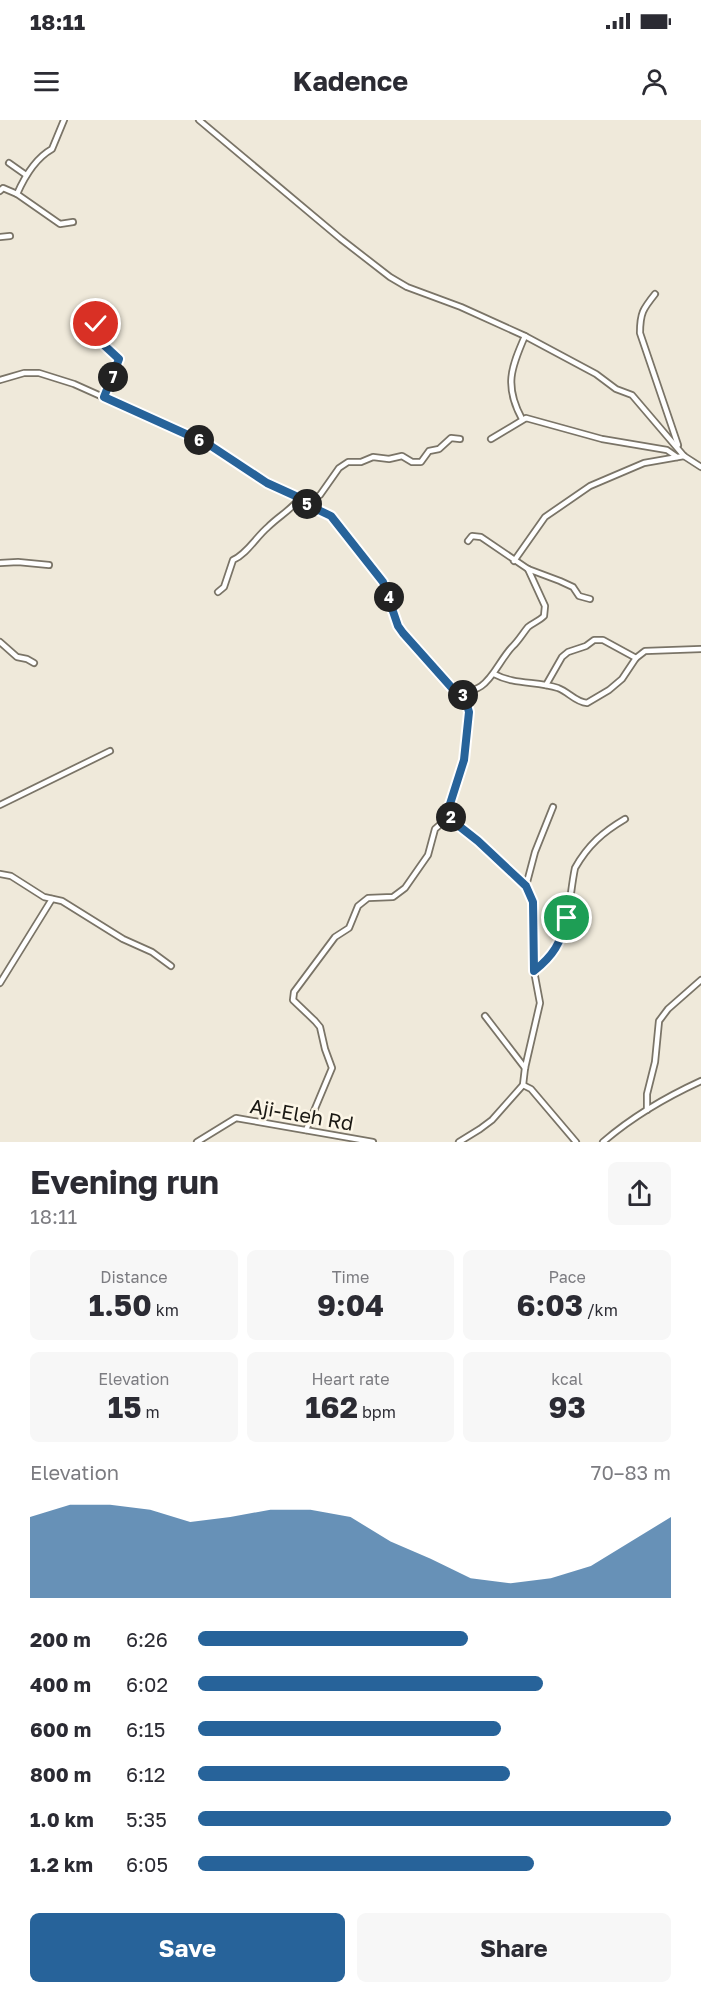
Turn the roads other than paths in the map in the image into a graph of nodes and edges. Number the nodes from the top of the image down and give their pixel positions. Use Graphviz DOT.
graph roads {
  1 [pos="64,120"];
  2 [pos="199,120"];
  3 [pos="9,163"];
  4 [pos="26,175"];
  5 [pos="0,191"];
  6 [pos="17,194"];
  7 [pos="73,222"];
  8 [pos="10,236"];
  9 [pos="0,237"];
  10 [pos="655,294"];
  11 [pos="96,324"];
  12 [pos="525,336"];
  13 [pos="0,380"];
  14 [pos="104,397"];
  15 [pos="522,419"];
  16 [pos="460,439"];
  17 [pos="491,439"];
  18 [pos="680,450"];
  19 [pos="684,456"];
  20 [pos="677,458"];
  21 [pos="701,467"];
  22 [pos="300,498"];
  23 [pos="306,502"];
  24 [pos="468,541"];
  25 [pos="514,561"];
  26 [pos="0,563"];
  27 [pos="49,565"];
  28 [pos="528,569"];
  29 [pos="218,592"];
  30 [pos="590,599"];
  31 [pos="0,642"];
  32 [pos="701,646"];
  33 [pos="636,658"];
  34 [pos="34,663"];
  35 [pos="494,674"];
  36 [pos="546,685"];
  37 [pos="460,691"];
  38 [pos="110,751"];
  39 [pos="0,805"];
  40 [pos="553,807"];
  41 [pos="452,819"];
  42 [pos="625,819"];
  43 [pos="0,874"];
  44 [pos="526,886"];
  45 [pos="52,899"];
  46 [pos="171,966"];
  47 [pos="534,971"];
  48 [pos="701,980"];
  49 [pos="0,983"];
  50 [pos="485,1016"];
  51 [pos="525,1068"];
  52 [pos="701,1081"];
  53 [pos="523,1085"];
  54 [pos="647,1110"];
  55 [pos="306,1130"];
  56 [pos="197,1142"];
  57 [pos="373,1142"];
  58 [pos="459,1142"];
  59 [pos="576,1142"];
  60 [pos="603,1142"];
  1 -- 4 [label="street"];
  2 -- 12 [label="street"];
  3 -- 4 [label="street"];
  4 -- 6 [label="street"];
  5 -- 6 [label="street"];
  6 -- 7 [label="street"];
  8 -- 9 [label="street"];
  10 -- 18 [label="street"];
  11 -- 14 [label="street"];
  12 -- 15 [label="street"];
  12 -- 18 [label="street"];
  13 -- 14 [label="street"];
  14 -- 22 [label="street"];
  15 -- 17 [label="street"];
  15 -- 20 [label="street"];
  16 -- 23 [label="street"];
  18 -- 19 [label="street"];
  19 -- 20 [label="street"];
  19 -- 21 [label="street"];
  20 -- 25 [label="street"];
  22 -- 23 [label="street"];
  22 -- 29 [label="street"];
  23 -- 37 [label="street"];
  24 -- 25 [label="street"];
  25 -- 28 [label="street"];
  26 -- 27 [label="street"];
  28 -- 30 [label="street"];
  28 -- 35 [label="street"];
  31 -- 34 [label="street"];
  32 -- 33 [label="street"];
  33 -- 36 [label="street"];
  33 -- 36 [label="street"];
  35 -- 36 [label="street"];
  35 -- 37 [label="street"];
  37 -- 41 [label="street"];
  38 -- 39 [label="street"];
  40 -- 44 [label="street"];
  41 -- 44 [label="street"];
  41 -- 55 [label="street"];
  42 -- 47 [label="street"];
  43 -- 45 [label="street"];
  44 -- 47 [label="street"];
  45 -- 46 [label="street"];
  45 -- 49 [label="street"];
  47 -- 51 [label="street"];
  48 -- 54 [label="street"];
  50 -- 51 [label="street"];
  51 -- 53 [label="street"];
  52 -- 54 [label="street"];
  53 -- 58 [label="street"];
  53 -- 59 [label="street"];
  54 -- 60 [label="street"];
  55 -- 56 [label="street, Aji-Eleh Rd"];
  55 -- 57 [label="street, Aji-Eleh Rd"];
}
